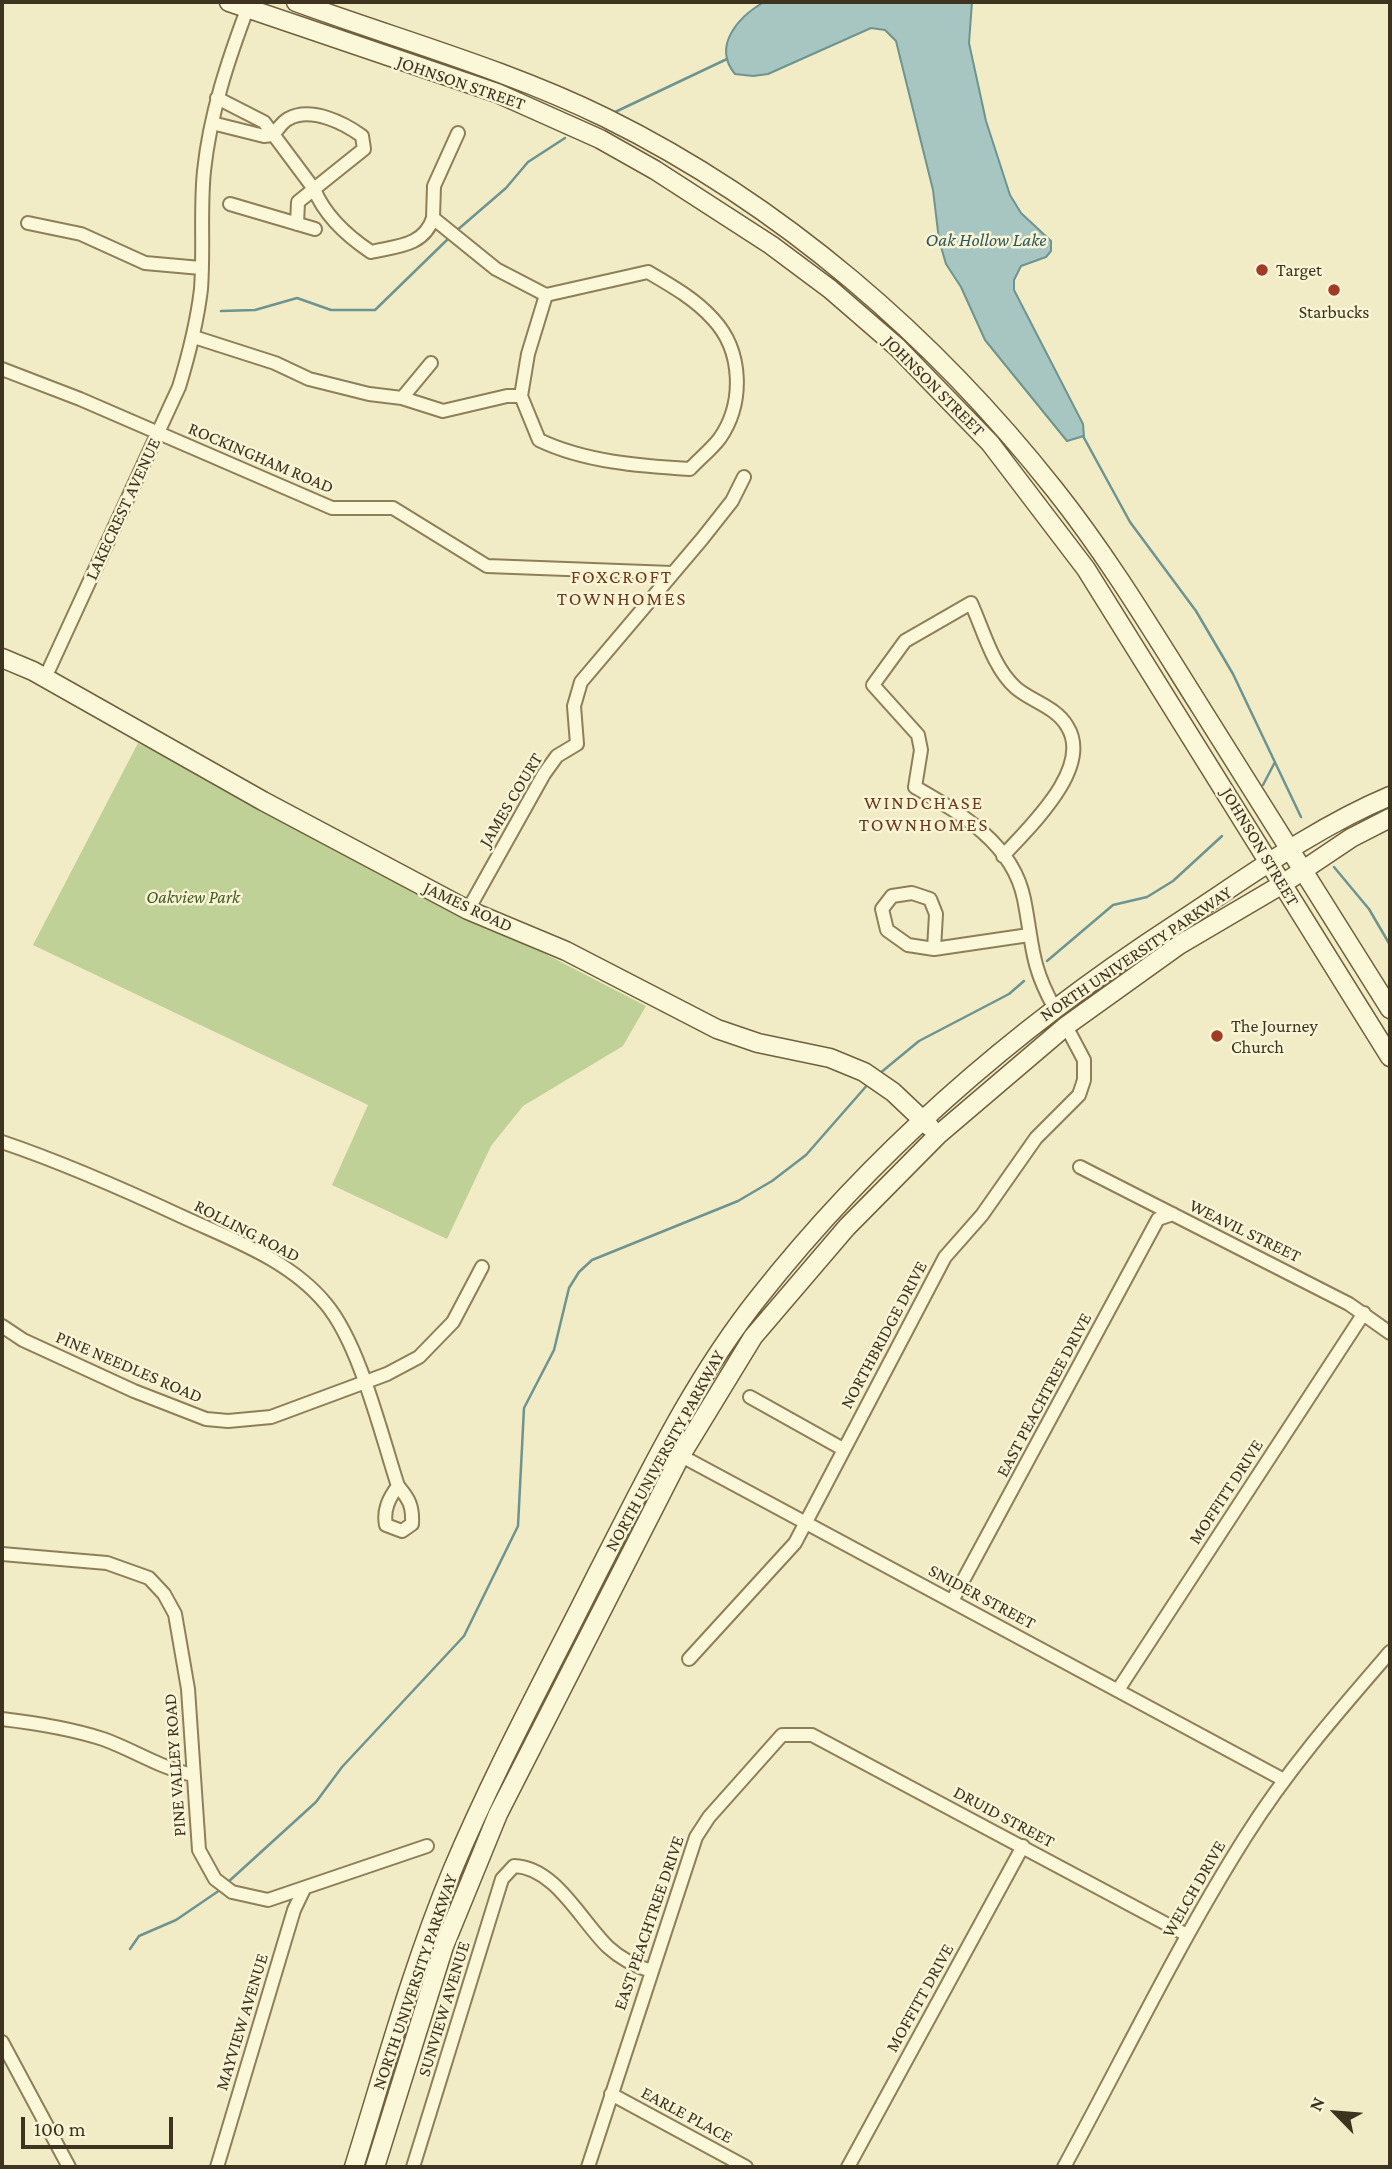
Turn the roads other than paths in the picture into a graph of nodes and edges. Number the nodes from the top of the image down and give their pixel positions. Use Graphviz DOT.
graph roads {
  1 [pos="229,2"];
  2 [pos="296,2"];
  3 [pos="249,4"];
  4 [pos="217,98"];
  5 [pos="212,123"];
  6 [pos="458,134"];
  7 [pos="272,135"];
  8 [pos="314,188"];
  9 [pos="230,204"];
  10 [pos="433,218"];
  11 [pos="28,223"];
  12 [pos="297,224"];
  13 [pos="315,229"];
  14 [pos="201,268"];
  15 [pos="546,295"];
  16 [pos="194,337"];
  17 [pos="431,363"];
  18 [pos="2,369"];
  19 [pos="521,396"];
  20 [pos="402,398"];
  21 [pos="158,433"];
  22 [pos="744,477"];
  23 [pos="672,573"];
  24 [pos="2,658"];
  25 [pos="45,678"];
  26 [pos="1390,796"];
  27 [pos="1390,818"];
  28 [pos="1290,849"];
  29 [pos="1003,856"];
  30 [pos="1270,863"];
  31 [pos="1303,870"];
  32 [pos="1281,885"];
  33 [pos="468,911"];
  34 [pos="1029,935"];
  35 [pos="934,949"];
  36 [pos="1054,1007"];
  37 [pos="1390,1009"];
  38 [pos="1066,1026"];
  39 [pos="1390,1057"];
  40 [pos="924,1121"];
  41 [pos="938,1135"];
  42 [pos="2,1142"];
  43 [pos="1080,1167"];
  44 [pos="1173,1214"];
  45 [pos="482,1267"];
  46 [pos="1363,1313"];
  47 [pos="2,1326"];
  48 [pos="1390,1333"];
  49 [pos="364,1380"];
  50 [pos="750,1397"];
  51 [pos="663,1446"];
  52 [pos="844,1449"];
  53 [pos="681,1455"];
  54 [pos="398,1486"];
  55 [pos="807,1523"];
  56 [pos="2,1554"];
  57 [pos="952,1601"];
  58 [pos="1390,1652"];
  59 [pos="689,1659"];
  60 [pos="1118,1690"];
  61 [pos="2,1719"];
  62 [pos="803,1733"];
  63 [pos="193,1775"];
  64 [pos="1284,1780"];
  65 [pos="427,1846"];
  66 [pos="1023,1846"];
  67 [pos="304,1889"];
  68 [pos="1187,1935"];
  69 [pos="651,1972"];
  70 [pos="2,2042"];
  71 [pos="611,2094"];
  72 [pos="69,2167"];
  73 [pos="217,2167"];
  74 [pos="354,2167"];
  75 [pos="375,2167"];
  76 [pos="413,2167"];
  77 [pos="589,2167"];
  78 [pos="747,2167"];
  79 [pos="848,2167"];
  80 [pos="1063,2167"];
  1 -- 3 [label="main road, JOHNSON STREET"];
  2 -- 28 [label="main road, JOHNSON STREET"];
  3 -- 4 [label="street, LAKECREST AVENUE"];
  3 -- 30 [label="main road, JOHNSON STREET"];
  4 -- 5 [label="street, LAKECREST AVENUE"];
  4 -- 7 [label="street"];
  5 -- 7 [label="street"];
  5 -- 14 [label="street, LAKECREST AVENUE"];
  6 -- 10 [label="street"];
  7 -- 8 [label="street"];
  7 -- 8 [label="street"];
  8 -- 10 [label="street"];
  8 -- 12 [label="street"];
  9 -- 12 [label="street"];
  10 -- 15 [label="street"];
  11 -- 14 [label="street"];
  12 -- 13 [label="street"];
  14 -- 16 [label="street, LAKECREST AVENUE"];
  15 -- 19 [label="street"];
  15 -- 19 [label="street"];
  16 -- 20 [label="street"];
  16 -- 21 [label="street, LAKECREST AVENUE"];
  17 -- 20 [label="street"];
  18 -- 21 [label="street, ROCKINGHAM ROAD"];
  19 -- 20 [label="street"];
  21 -- 23 [label="street, ROCKINGHAM ROAD"];
  21 -- 25 [label="street, LAKECREST AVENUE"];
  22 -- 23 [label="street, JAMES COURT"];
  23 -- 33 [label="street, JAMES COURT"];
  24 -- 25 [label="main road, JAMES ROAD"];
  25 -- 33 [label="main road, JAMES ROAD"];
  26 -- 28 [label="main road, NORTH UNIVERSITY PARKWAY"];
  27 -- 31 [label="main road, NORTH UNIVERSITY PARKWAY"];
  28 -- 30 [label="main road, NORTH UNIVERSITY PARKWAY"];
  28 -- 31 [label="main road, JOHNSON STREET"];
  29 -- 29 [label="street"];
  29 -- 34 [label="street"];
  30 -- 32 [label="main road, JOHNSON STREET"];
  30 -- 36 [label="main road, NORTH UNIVERSITY PARKWAY"];
  31 -- 32 [label="main road, NORTH UNIVERSITY PARKWAY"];
  31 -- 37 [label="main road, JOHNSON STREET"];
  32 -- 38 [label="main road, NORTH UNIVERSITY PARKWAY"];
  32 -- 39 [label="main road, JOHNSON STREET"];
  33 -- 40 [label="main road, JAMES ROAD"];
  34 -- 35 [label="street"];
  34 -- 36 [label="street"];
  35 -- 35 [label="street"];
  36 -- 40 [label="main road, NORTH UNIVERSITY PARKWAY"];
  38 -- 41 [label="main road, NORTH UNIVERSITY PARKWAY"];
  38 -- 52 [label="street, NORTHBRIDGE DRIVE"];
  40 -- 41 [label="main road, JAMES ROAD"];
  40 -- 51 [label="main road, NORTH UNIVERSITY PARKWAY"];
  41 -- 53 [label="main road, NORTH UNIVERSITY PARKWAY"];
  42 -- 49 [label="street, ROLLING ROAD"];
  43 -- 44 [label="street, WEAVIL STREET"];
  44 -- 46 [label="street, WEAVIL STREET"];
  44 -- 57 [label="street, EAST PEACHTREE DRIVE"];
  45 -- 49 [label="street, PINE NEEDLES ROAD"];
  46 -- 48 [label="street, WEAVIL STREET"];
  46 -- 60 [label="street, MOFFITT DRIVE"];
  47 -- 49 [label="street, PINE NEEDLES ROAD"];
  49 -- 54 [label="street, ROLLING ROAD"];
  50 -- 52 [label="street"];
  51 -- 53 [label="street, SNIDER STREET"];
  51 -- 74 [label="main road, NORTH UNIVERSITY PARKWAY"];
  52 -- 55 [label="street, NORTHBRIDGE DRIVE"];
  53 -- 55 [label="street, SNIDER STREET"];
  53 -- 75 [label="main road, NORTH UNIVERSITY PARKWAY"];
  55 -- 57 [label="street, SNIDER STREET"];
  55 -- 59 [label="street, NORTHBRIDGE DRIVE"];
  56 -- 63 [label="street, PINE VALLEY ROAD"];
  57 -- 60 [label="street, SNIDER STREET"];
  58 -- 64 [label="street, WELCH DRIVE"];
  60 -- 64 [label="street, SNIDER STREET"];
  61 -- 63 [label="street"];
  62 -- 66 [label="street, DRUID STREET"];
  62 -- 69 [label="street, EAST PEACHTREE DRIVE"];
  63 -- 67 [label="street, PINE VALLEY ROAD"];
  64 -- 68 [label="street, WELCH DRIVE"];
  65 -- 67 [label="street, PINE VALLEY ROAD"];
  66 -- 68 [label="street, DRUID STREET"];
  66 -- 79 [label="street, MOFFITT DRIVE"];
  67 -- 73 [label="street, MAYVIEW AVENUE"];
  68 -- 80 [label="street, WELCH DRIVE"];
  69 -- 71 [label="street, EAST PEACHTREE DRIVE"];
  69 -- 76 [label="street, SUNVIEW AVENUE"];
  70 -- 72 [label="street"];
  71 -- 77 [label="street, EAST PEACHTREE DRIVE"];
  71 -- 78 [label="street, EARLE PLACE"];
}
